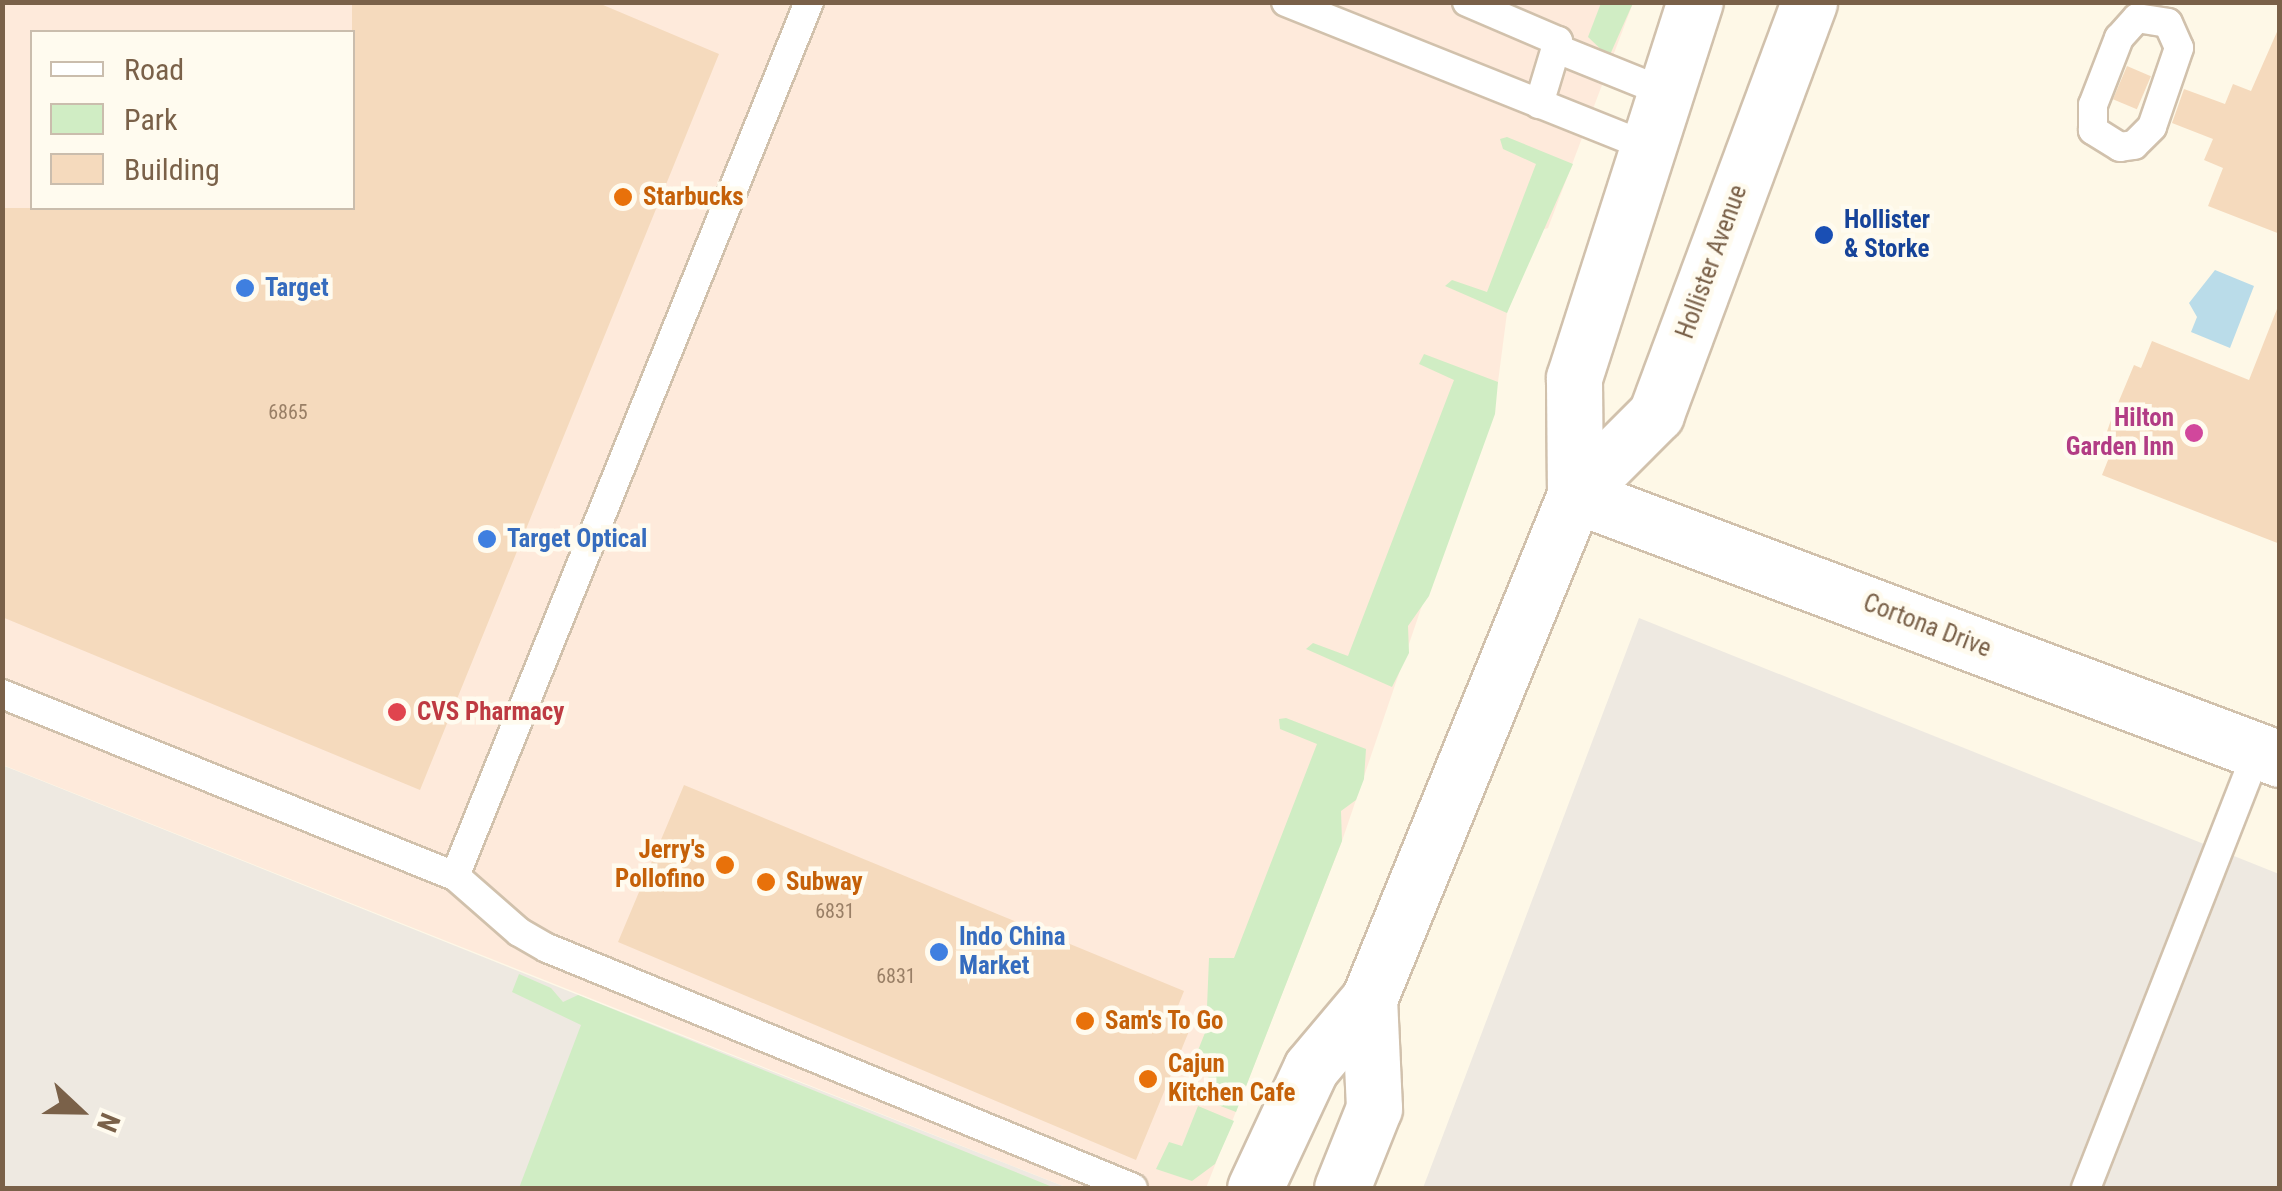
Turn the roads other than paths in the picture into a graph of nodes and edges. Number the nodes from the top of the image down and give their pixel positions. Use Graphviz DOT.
graph roads {
  1 [pos="808,2"];
  2 [pos="1286,2"];
  3 [pos="1467,2"];
  4 [pos="1695,2"];
  5 [pos="1810,2"];
  6 [pos="1320,9"];
  7 [pos="1560,50"];
  8 [pos="1667,93"];
  9 [pos="1539,104"];
  10 [pos="1651,148"];
  11 [pos="1575,495"];
  12 [pos="2,694"];
  13 [pos="2268,755"];
  14 [pos="455,876"];
  15 [pos="1369,999"];
  16 [pos="1133,1188"];
  17 [pos="1255,1188"];
  18 [pos="1342,1188"];
  19 [pos="2086,1188"];
  1 -- 14 [label="lane"];
  2 -- 6 [label="lane"];
  3 -- 7 [label="lane"];
  4 -- 8 [label="main road, Hollister Avenue"];
  5 -- 11 [label="main road, Hollister Avenue"];
  6 -- 9 [label="lane"];
  7 -- 8 [label="lane"];
  7 -- 9 [label="lane"];
  8 -- 10 [label="main road, Hollister Avenue"];
  9 -- 10 [label="lane"];
  10 -- 11 [label="main road, Hollister Avenue"];
  11 -- 13 [label="main road, Cortona Drive"];
  11 -- 15 [label="main road, Hollister Avenue"];
  12 -- 14 [label="lane"];
  13 -- 19 [label="lane"];
  14 -- 16 [label="lane"];
  15 -- 17 [label="main road, Hollister Avenue"];
  15 -- 18 [label="main road, Hollister Avenue"];
}
